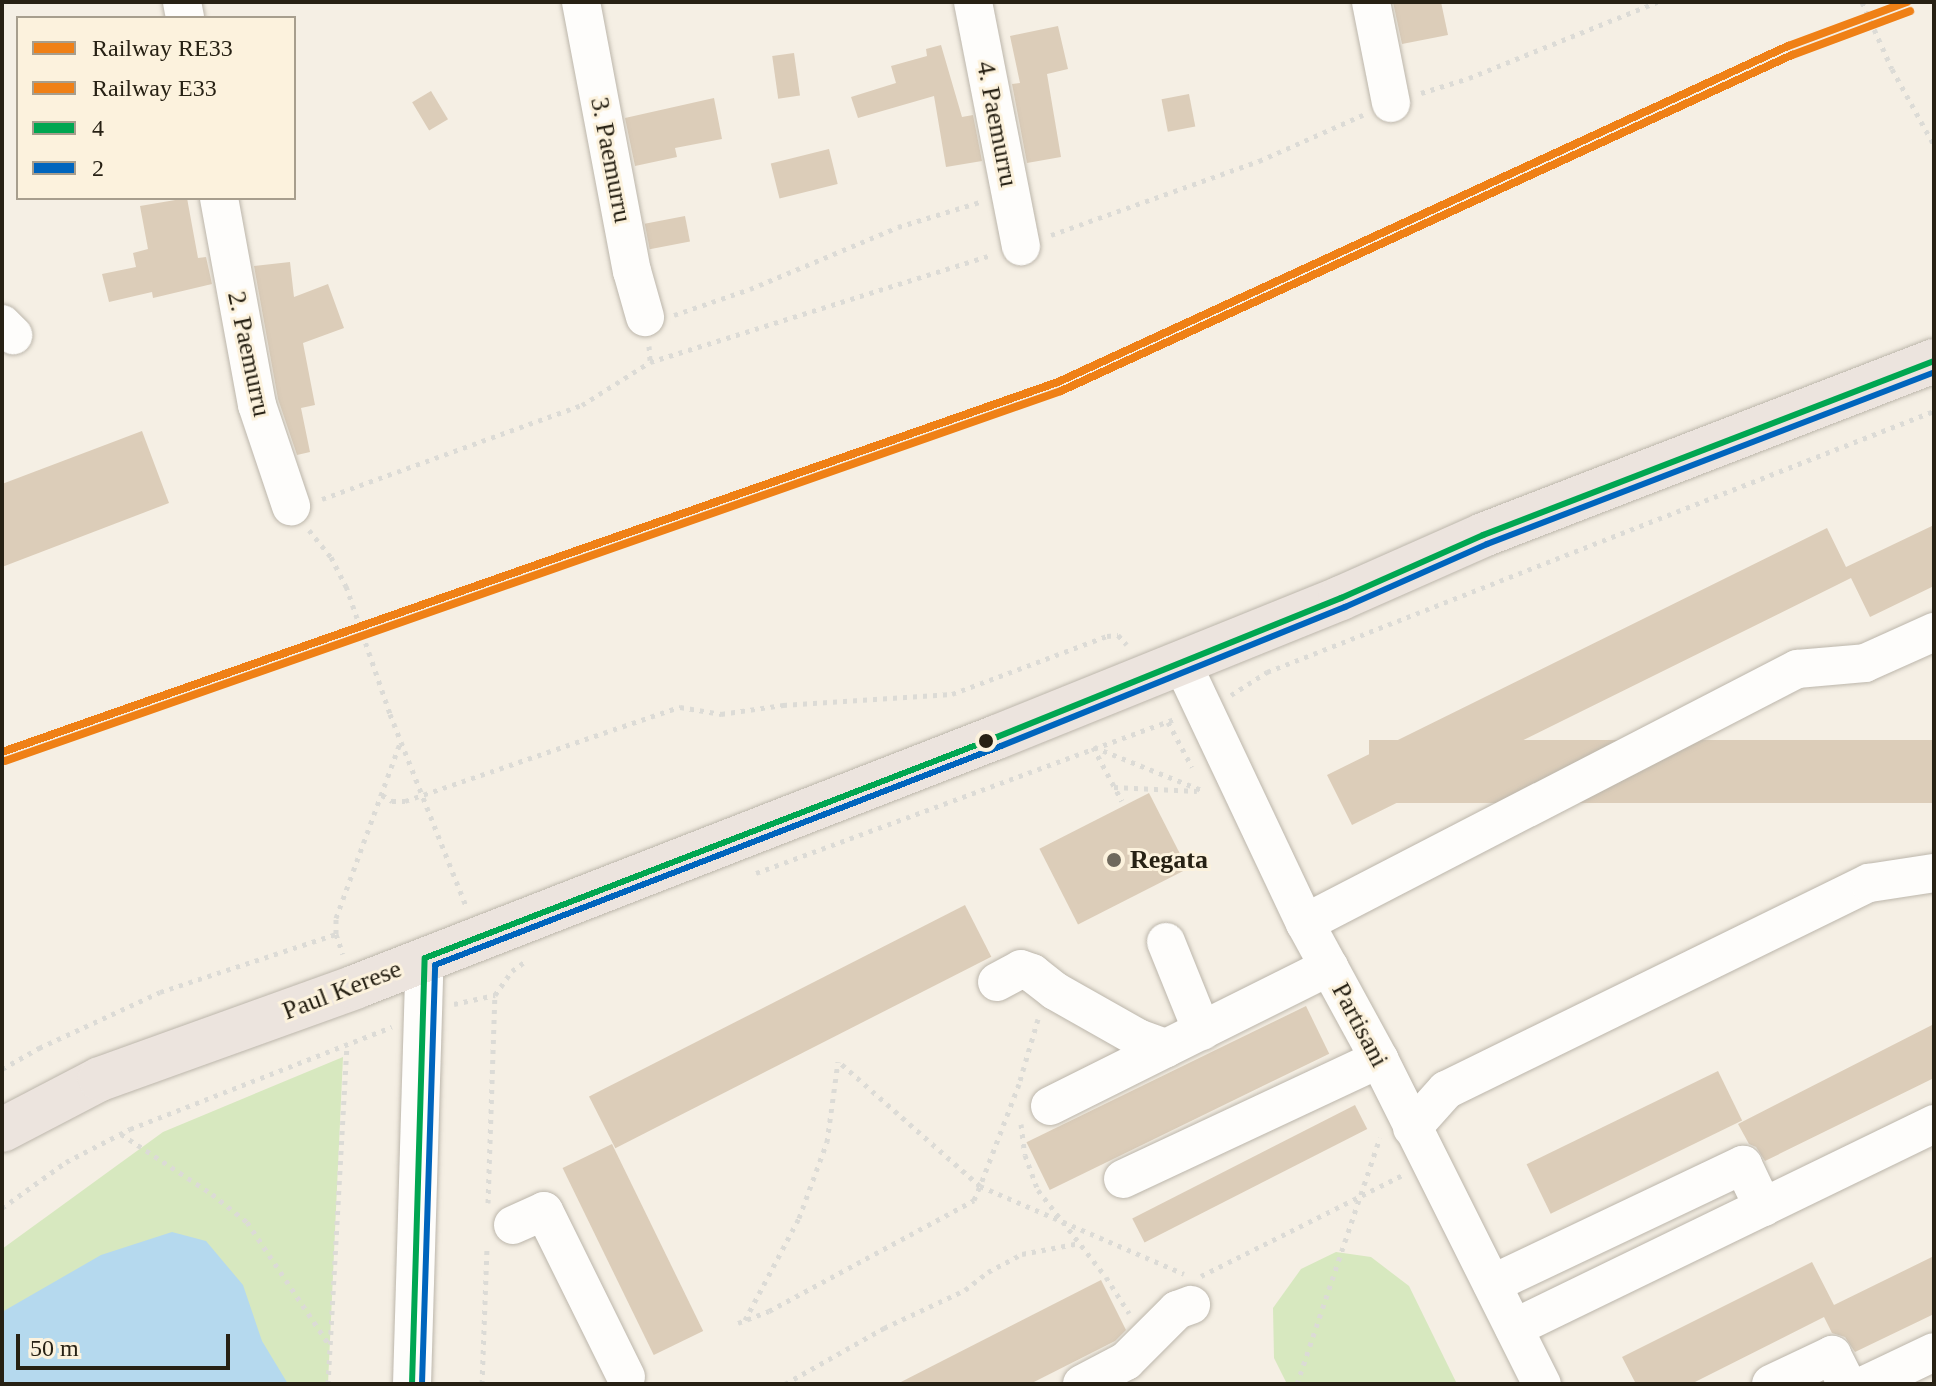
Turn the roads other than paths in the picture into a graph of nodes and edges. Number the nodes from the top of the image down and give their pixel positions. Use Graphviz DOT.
graph roads {
  1 [pos="581,2"];
  2 [pos="973,2"];
  3 [pos="1371,2"];
  4 [pos="1391,103"];
  5 [pos="219,200"];
  6 [pos="1021,246"];
  7 [pos="645,317"];
  8 [pos="1934,361"];
  9 [pos="291,506"];
  10 [pos="1934,632"];
  11 [pos="1182,663"];
  12 [pos="1934,873"];
  13 [pos="1305,923"];
  14 [pos="1166,942"];
  15 [pos="425,958"];
  16 [pos="1329,967"];
  17 [pos="997,982"];
  18 [pos="1202,1031"];
  19 [pos="1166,1048"];
  20 [pos="1379,1059"];
  21 [pos="1029,1111"];
  22 [pos="1934,1124"];
  23 [pos="2,1130"];
  24 [pos="1407,1143"];
  25 [pos="1123,1179"];
  26 [pos="1763,1207"];
  27 [pos="496,1227"];
  28 [pos="1492,1284"];
  29 [pos="1191,1305"];
  30 [pos="1514,1328"];
  31 [pos="1934,1352"];
  32 [pos="626,1377"];
  33 [pos="412,1384"];
  34 [pos="1082,1384"];
  35 [pos="1542,1384"];
  36 [pos="1771,1384"];
  37 [pos="1847,1384"];
  38 [pos="1867,1384"];
  1 -- 7 [label="street, 3. Paemurru"];
  2 -- 6 [label="street, 4. Paemurru"];
  3 -- 4 [label="street"];
  5 -- 9 [label="street, 2. Paemurru"];
  8 -- 11 [label="highway, Paul Kerese"];
  10 -- 13 [label="street"];
  11 -- 13 [label="street, Partisani"];
  11 -- 15 [label="highway, Paul Kerese"];
  12 -- 24 [label="street"];
  13 -- 16 [label="street, Partisani"];
  14 -- 18 [label="street"];
  15 -- 23 [label="highway, Paul Kerese"];
  15 -- 33 [label="street"];
  16 -- 18 [label="street"];
  16 -- 20 [label="street, Partisani"];
  17 -- 19 [label="street"];
  18 -- 19 [label="street"];
  19 -- 21 [label="street"];
  20 -- 24 [label="street, Partisani"];
  20 -- 25 [label="street"];
  22 -- 26 [label="street"];
  24 -- 28 [label="street, Partisani"];
  26 -- 28 [label="street"];
  26 -- 30 [label="street"];
  27 -- 32 [label="street"];
  28 -- 30 [label="street, Partisani"];
  29 -- 34 [label="street"];
  30 -- 35 [label="street, Partisani"];
  31 -- 38 [label="street"];
  36 -- 37 [label="street"];
}
